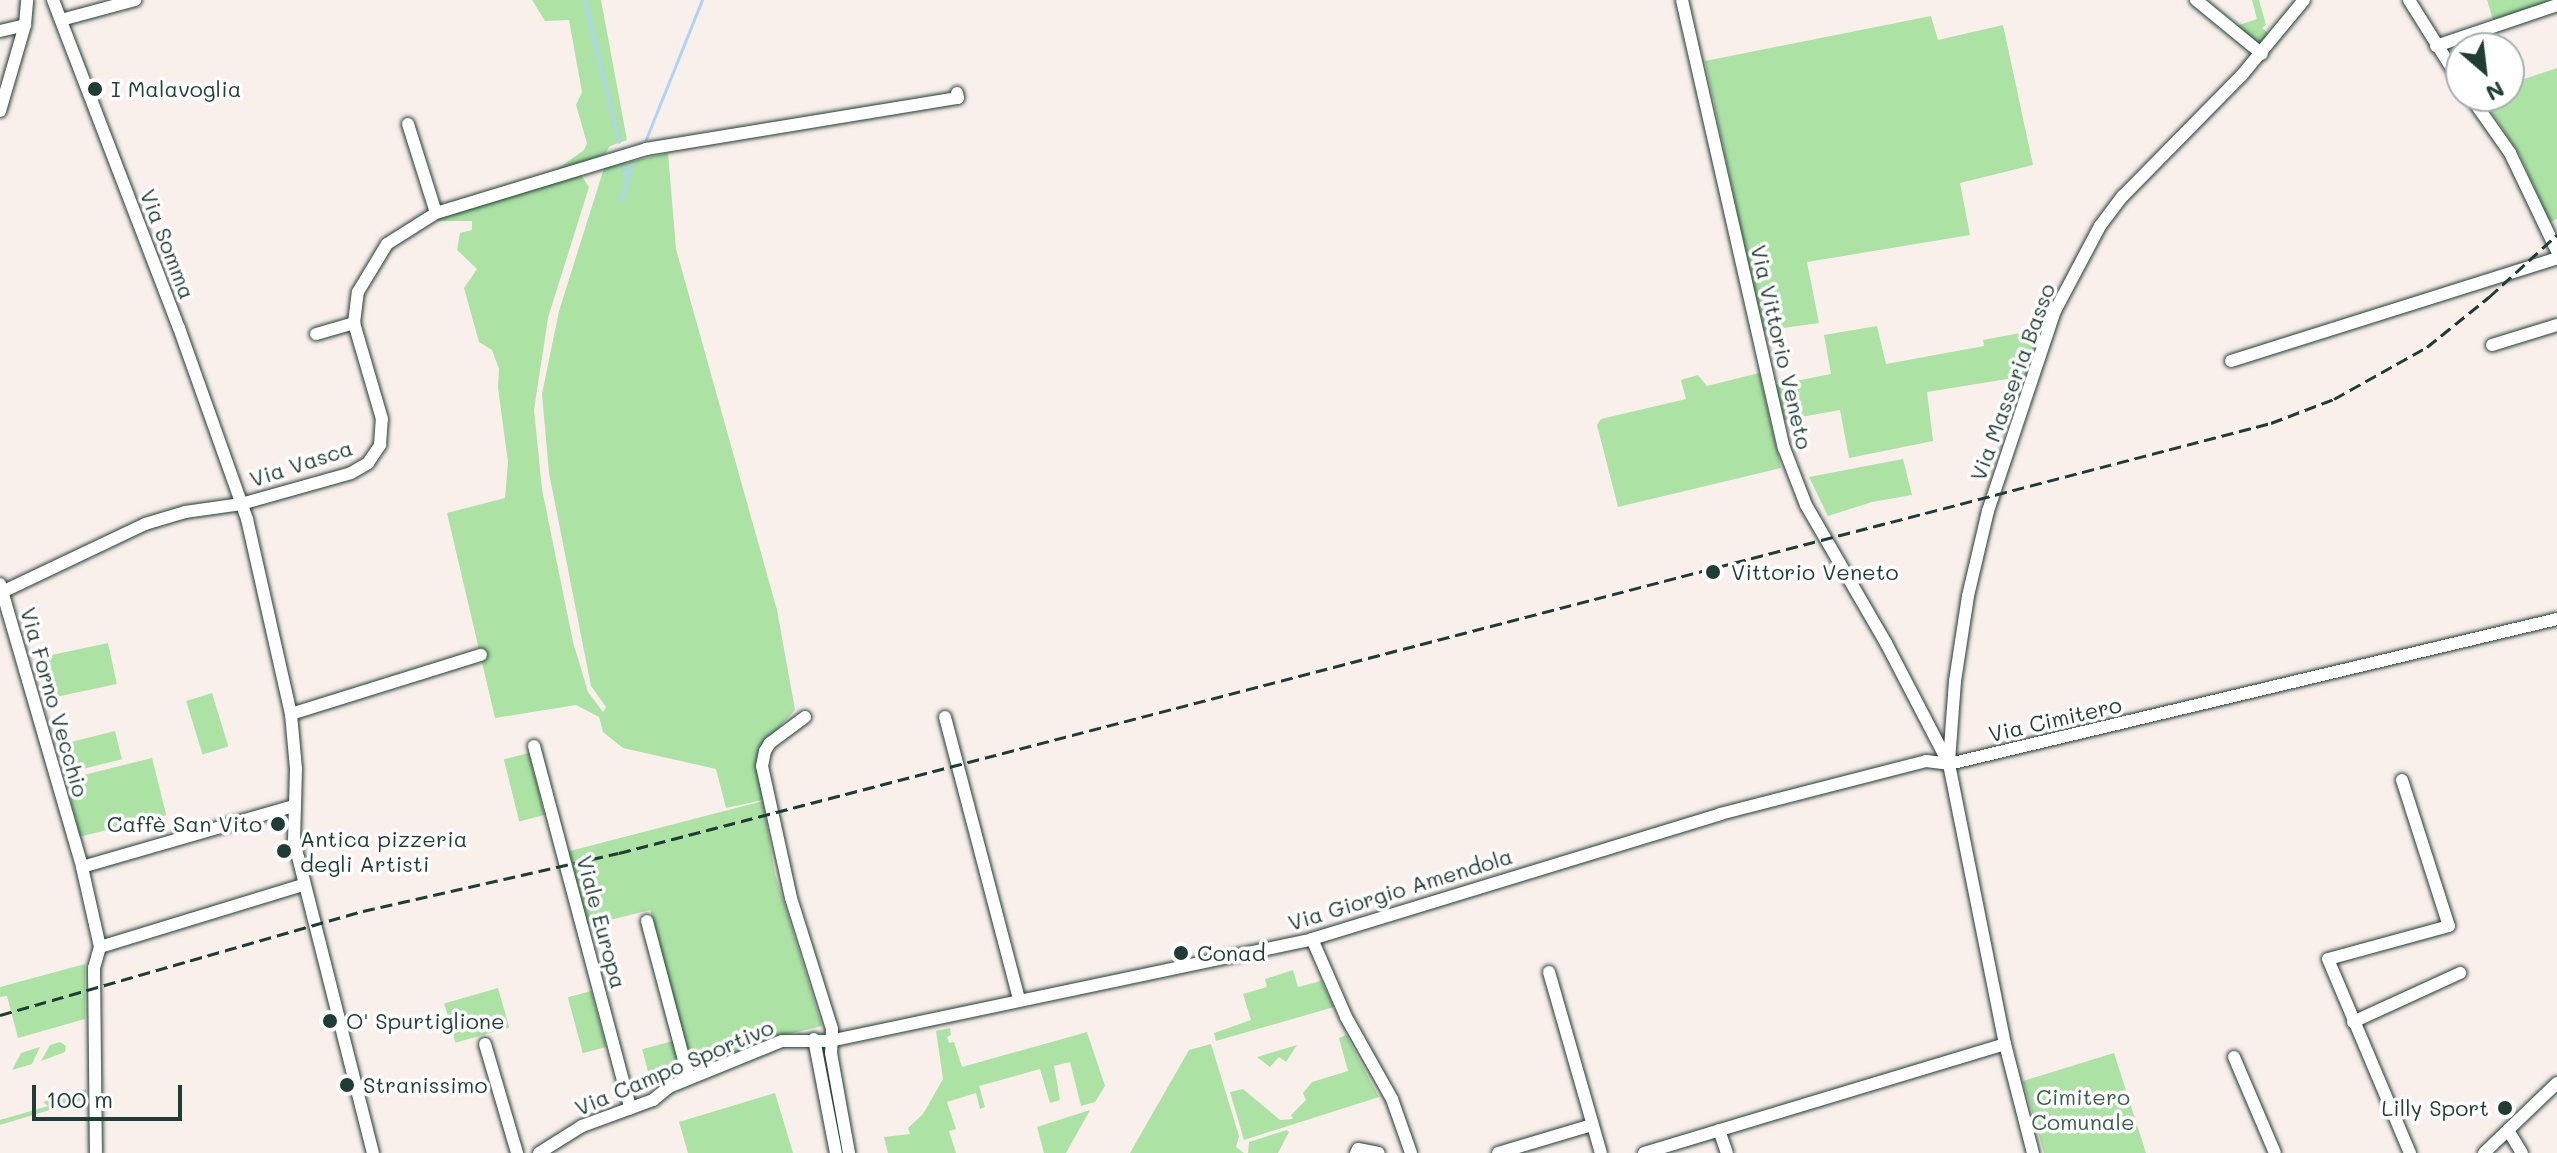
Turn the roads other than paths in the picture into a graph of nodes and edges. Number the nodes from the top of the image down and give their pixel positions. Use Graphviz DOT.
graph roads {
  1 [pos="27,0"];
  2 [pos="53,0"];
  3 [pos="135,0"];
  4 [pos="1682,0"];
  5 [pos="2196,0"];
  6 [pos="2304,0"];
  7 [pos="2409,0"];
  8 [pos="2557,5"];
  9 [pos="61,20"];
  10 [pos="25,25"];
  11 [pos="0,31"];
  12 [pos="2436,46"];
  13 [pos="2262,54"];
  14 [pos="2445,59"];
  15 [pos="957,93"];
  16 [pos="0,111"];
  17 [pos="2481,112"];
  18 [pos="408,124"];
  19 [pos="436,213"];
  20 [pos="2557,251"];
  21 [pos="2557,258"];
  22 [pos="354,323"];
  23 [pos="2557,325"];
  24 [pos="316,334"];
  25 [pos="2492,345"];
  26 [pos="2231,361"];
  27 [pos="241,504"];
  28 [pos="1,590"];
  29 [pos="2557,619"];
  30 [pos="481,655"];
  31 [pos="291,714"];
  32 [pos="805,717"];
  33 [pos="945,717"];
  34 [pos="534,746"];
  35 [pos="1949,764"];
  36 [pos="2402,780"];
  37 [pos="294,806"];
  38 [pos="82,867"];
  39 [pos="303,885"];
  40 [pos="647,921"];
  41 [pos="1312,939"];
  42 [pos="100,947"];
  43 [pos="1549,972"];
  44 [pos="2460,973"];
  45 [pos="1019,999"];
  46 [pos="2353,1022"];
  47 [pos="857,1035"];
  48 [pos="814,1039"];
  49 [pos="830,1041"];
  50 [pos="485,1044"];
  51 [pos="2005,1044"];
  52 [pos="2234,1057"];
  53 [pos="833,1066"];
  54 [pos="689,1079"];
  55 [pos="2557,1083"];
  56 [pos="630,1108"];
  57 [pos="1592,1125"];
  58 [pos="1719,1130"];
  59 [pos="2508,1130"];
  60 [pos="1406,1140"];
  61 [pos="544,1152"];
  62 [pos="96,1153"];
  63 [pos="373,1153"];
  64 [pos="517,1153"];
  65 [pos="836,1153"];
  66 [pos="849,1153"];
  67 [pos="1356,1153"];
  68 [pos="1379,1153"];
  69 [pos="1397,1153"];
  70 [pos="1411,1153"];
  71 [pos="1498,1153"];
  72 [pos="1601,1153"];
  73 [pos="1644,1153"];
  74 [pos="1727,1153"];
  75 [pos="2033,1153"];
  76 [pos="2275,1153"];
  77 [pos="2410,1153"];
  78 [pos="2484,1153"];
  79 [pos="2522,1153"];
  1 -- 10 [label="street"];
  2 -- 9 [label="street, Via Somma"];
  3 -- 9 [label="street"];
  4 -- 35 [label="street, Via Vittorio Veneto"];
  5 -- 13 [label="street"];
  6 -- 13 [label="street, Via Masseria Basso"];
  7 -- 12 [label="street"];
  8 -- 12 [label="street"];
  9 -- 27 [label="street, Via Somma"];
  10 -- 11 [label="street"];
  10 -- 16 [label="street"];
  12 -- 14 [label="street"];
  13 -- 35 [label="street, Via Masseria Basso"];
  15 -- 19 [label="street, Via Vasca"];
  17 -- 20 [label="street"];
  18 -- 19 [label="street"];
  19 -- 22 [label="street, Via Vasca"];
  21 -- 26 [label="street"];
  22 -- 24 [label="street"];
  22 -- 27 [label="street, Via Vasca"];
  23 -- 25 [label="street"];
  27 -- 28 [label="street, Via Vasca"];
  27 -- 31 [label="street, Via Somma"];
  28 -- 38 [label="street, Via Forno Vecchio"];
  29 -- 35 [label="street, Via Cimitero"];
  30 -- 31 [label="street"];
  31 -- 37 [label="street, Via Somma"];
  32 -- 49 [label="street"];
  33 -- 45 [label="street"];
  34 -- 56 [label="street, Viale Europa"];
  35 -- 41 [label="street, Via Giorgio Amendola"];
  35 -- 51 [label="street"];
  36 -- 46 [label="street"];
  37 -- 38 [label="street"];
  37 -- 39 [label="street, Via Somma"];
  38 -- 42 [label="street, Via Forno Vecchio"];
  39 -- 42 [label="street"];
  39 -- 63 [label="street, Via Somma"];
  40 -- 54 [label="street"];
  41 -- 45 [label="street, Via Giorgio Amendola"];
  41 -- 60 [label="street"];
  42 -- 62 [label="street, Via Forno Vecchio"];
  43 -- 57 [label="street"];
  44 -- 46 [label="street"];
  45 -- 47 [label="street, Via Giorgio Amendola"];
  46 -- 77 [label="street"];
  47 -- 49 [label="street, Via Giorgio Amendola"];
  47 -- 53 [label="street"];
  48 -- 49 [label="street, Via Campo Sportivo"];
  48 -- 54 [label="street, Via Campo Sportivo"];
  48 -- 65 [label="street"];
  49 -- 53 [label="street"];
  50 -- 64 [label="street"];
  51 -- 58 [label="street"];
  51 -- 75 [label="street"];
  52 -- 76 [label="street"];
  53 -- 66 [label="street"];
  54 -- 56 [label="street, Via Campo Sportivo"];
  55 -- 59 [label="street"];
  56 -- 61 [label="street, Via Campo Sportivo"];
  57 -- 71 [label="street"];
  57 -- 72 [label="street"];
  58 -- 73 [label="street"];
  58 -- 74 [label="street"];
  59 -- 78 [label="street"];
  59 -- 79 [label="street"];
  60 -- 69 [label="street"];
  60 -- 70 [label="street"];
  67 -- 68 [label="street"];
}
